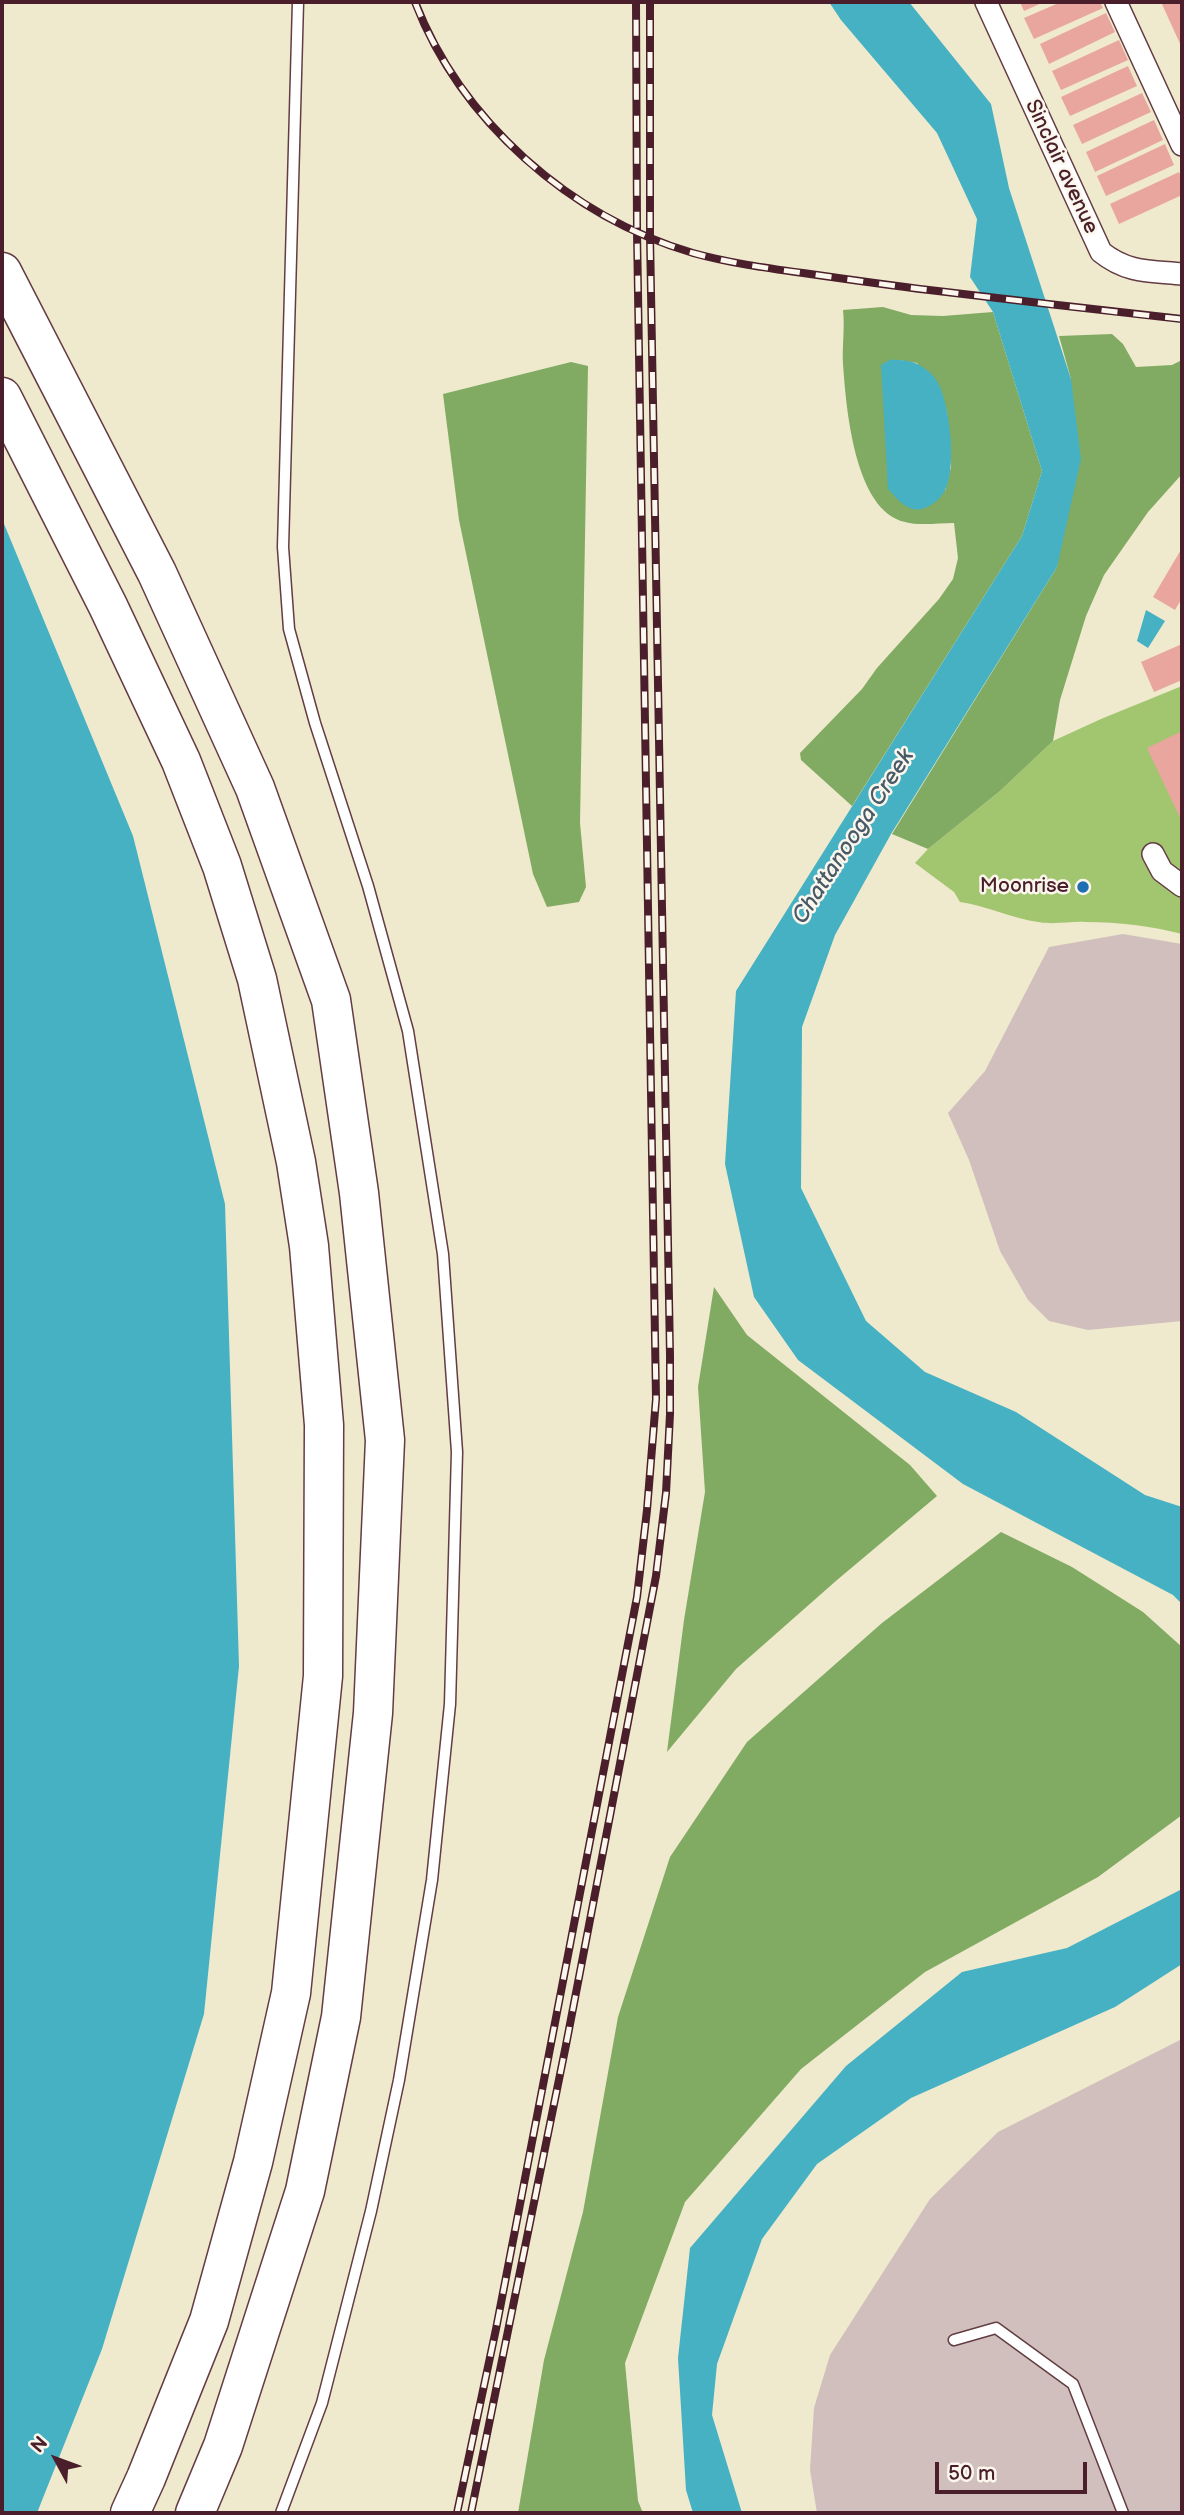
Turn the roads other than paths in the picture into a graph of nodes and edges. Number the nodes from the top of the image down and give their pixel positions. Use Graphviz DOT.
graph roads {
  1 [pos="298,2"];
  2 [pos="986,2"];
  3 [pos="1116,2"];
  4 [pos="1182,145"];
  5 [pos="2,271"];
  6 [pos="1182,274"];
  7 [pos="2,397"];
  8 [pos="1153,854"];
  9 [pos="1182,886"];
  10 [pos="954,2340"];
  11 [pos="130,2513"];
  12 [pos="195,2513"];
  13 [pos="281,2513"];
  14 [pos="1123,2513"];
  1 -- 13 [label="lane"];
  2 -- 6 [label="street, Sinclair avenue"];
  3 -- 4 [label="street"];
  5 -- 12 [label="highway"];
  7 -- 11 [label="highway"];
  8 -- 9 [label="street"];
  10 -- 14 [label="lane"];
}
